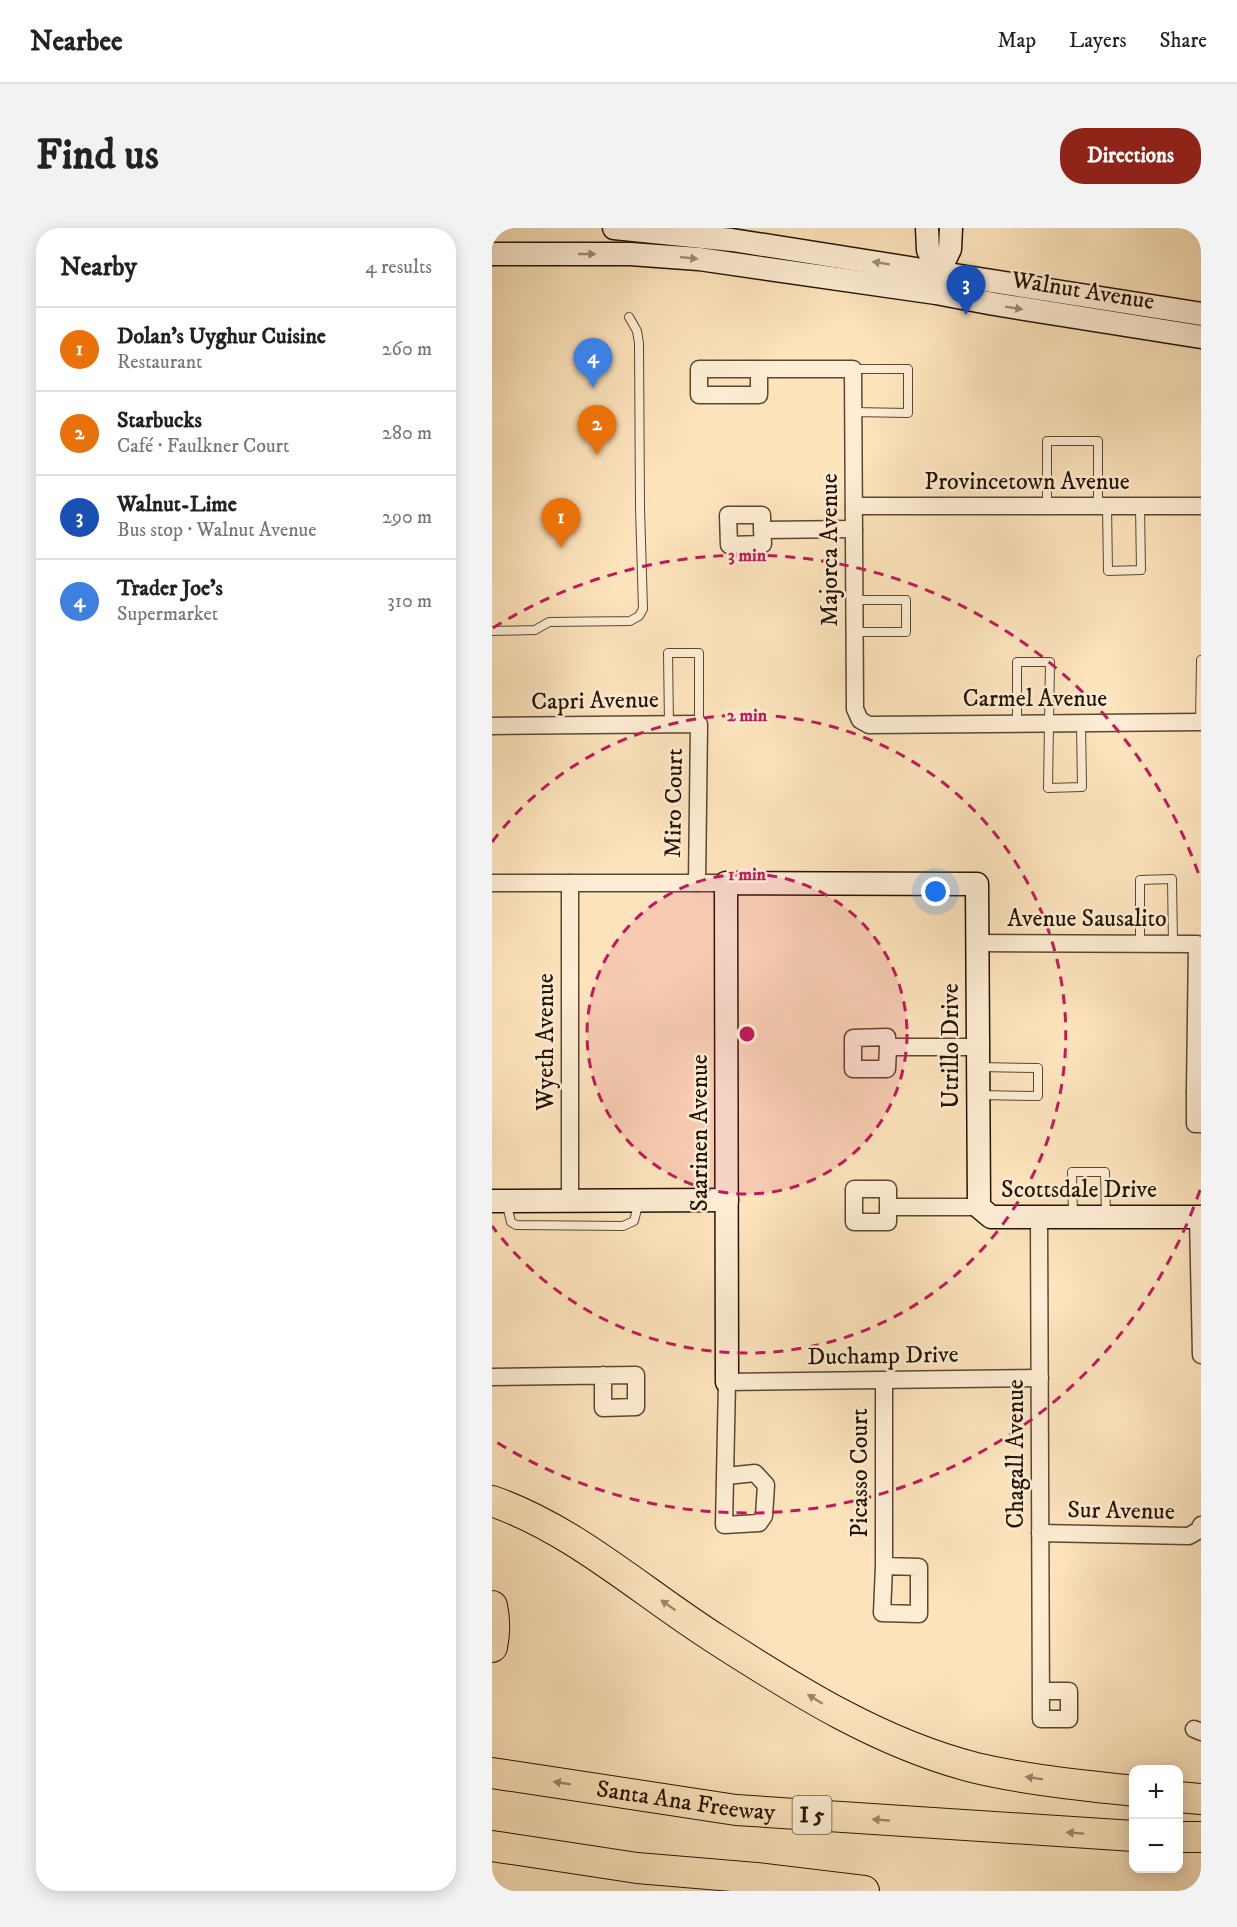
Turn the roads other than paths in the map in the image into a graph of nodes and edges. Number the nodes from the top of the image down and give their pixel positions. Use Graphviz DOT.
graph roads {
  1 [pos="927,228"];
  2 [pos="951,228"];
  3 [pos="622,229"];
  4 [pos="492,254"];
  5 [pos="630,254"];
  6 [pos="937,282"];
  7 [pos="1201,314"];
  8 [pos="629,317"];
  9 [pos="1201,337"];
  10 [pos="759,369"];
  11 [pos="853,369"];
  12 [pos="853,412"];
  13 [pos="854,506"];
  14 [pos="1047,506"];
  15 [pos="1102,506"];
  16 [pos="1140,506"];
  17 [pos="1201,506"];
  18 [pos="854,529"];
  19 [pos="762,530"];
  20 [pos="854,600"];
  21 [pos="492,631"];
  22 [pos="854,632"];
  23 [pos="1201,660"];
  24 [pos="1017,722"];
  25 [pos="1049,722"];
  26 [pos="1081,722"];
  27 [pos="1200,722"];
  28 [pos="669,724"];
  29 [pos="699,724"];
  30 [pos="869,725"];
  31 [pos="492,726"];
  32 [pos="492,883"];
  33 [pos="570,883"];
  34 [pos="697,883"];
  35 [pos="726,883"];
  36 [pos="977,943"];
  37 [pos="1140,944"];
  38 [pos="1173,944"];
  39 [pos="888,1047"];
  40 [pos="978,1057"];
  41 [pos="1198,1091"];
  42 [pos="978,1095"];
  43 [pos="1201,1124"];
  44 [pos="727,1200"];
  45 [pos="499,1201"];
  46 [pos="570,1201"];
  47 [pos="639,1201"];
  48 [pos="888,1207"];
  49 [pos="979,1207"];
  50 [pos="1073,1217"];
  51 [pos="1106,1217"];
  52 [pos="1200,1217"];
  53 [pos="1039,1218"];
  54 [pos="1201,1356"];
  55 [pos="603,1375"];
  56 [pos="492,1377"];
  57 [pos="1040,1378"];
  58 [pos="884,1381"];
  59 [pos="727,1382"];
  60 [pos="726,1476"];
  61 [pos="492,1501"];
  62 [pos="1200,1528"];
  63 [pos="1040,1533"];
  64 [pos="884,1566"];
  65 [pos="492,1606"];
  66 [pos="492,1647"];
  67 [pos="1041,1691"];
  68 [pos="492,1773"];
  69 [pos="1129,1790"];
  70 [pos="1183,1797"];
  71 [pos="1201,1799"];
  72 [pos="1129,1836"];
  73 [pos="1183,1837"];
  74 [pos="1201,1837"];
  75 [pos="492,1846"];
  76 [pos="492,1858"];
  77 [pos="637,1868"];
  78 [pos="864,1891"];
  1 -- 6 [label="street"];
  2 -- 6 [label="street"];
  3 -- 5 [label="street"];
  6 -- 3 [label="street, Walnut Avenue, one-way"];
  4 -- 5 [label="street, Walnut Avenue, one-way"];
  5 -- 6 [label="street, Walnut Avenue, one-way"];
  6 -- 7 [label="street, Walnut Avenue"];
  6 -- 9 [label="street, Walnut Avenue, one-way"];
  8 -- 21 [label="lane"];
  10 -- 11 [label="street"];
  11 -- 12 [label="street, Majorca Avenue"];
  11 -- 12 [label="lane"];
  12 -- 13 [label="street, Majorca Avenue"];
  13 -- 14 [label="street, Provincetown Avenue"];
  13 -- 18 [label="street, Majorca Avenue"];
  14 -- 15 [label="street, Provincetown Avenue"];
  14 -- 15 [label="lane"];
  15 -- 16 [label="street, Provincetown Avenue"];
  15 -- 16 [label="lane"];
  16 -- 17 [label="street, Provincetown Avenue"];
  18 -- 19 [label="street"];
  18 -- 20 [label="street, Majorca Avenue"];
  20 -- 22 [label="street, Majorca Avenue"];
  20 -- 22 [label="lane"];
  22 -- 30 [label="street, Majorca Avenue"];
  23 -- 27 [label="lane"];
  24 -- 25 [label="street, Carmel Avenue"];
  24 -- 25 [label="lane"];
  24 -- 30 [label="street, Carmel Avenue"];
  25 -- 26 [label="street, Carmel Avenue"];
  25 -- 26 [label="lane"];
  26 -- 27 [label="street, Carmel Avenue"];
  28 -- 29 [label="street, Capri Avenue"];
  28 -- 29 [label="lane"];
  28 -- 31 [label="street, Capri Avenue"];
  29 -- 34 [label="street, Miro Court"];
  32 -- 33 [label="street"];
  33 -- 34 [label="street"];
  33 -- 46 [label="street, Wyeth Avenue"];
  34 -- 35 [label="street"];
  35 -- 36 [label="street, Utrillo Drive"];
  35 -- 44 [label="street, Saarinen Avenue"];
  36 -- 37 [label="street, Avenue Sausalito"];
  36 -- 40 [label="street, Utrillo Drive"];
  37 -- 38 [label="street, Avenue Sausalito"];
  37 -- 38 [label="lane"];
  38 -- 41 [label="street, Avenue Sausalito"];
  39 -- 40 [label="street"];
  40 -- 42 [label="street, Utrillo Drive"];
  40 -- 42 [label="lane"];
  41 -- 43 [label="street"];
  42 -- 49 [label="street, Utrillo Drive"];
  44 -- 47 [label="street"];
  44 -- 59 [label="street, Saarinen Avenue"];
  45 -- 46 [label="street"];
  45 -- 47 [label="lane"];
  46 -- 47 [label="street"];
  48 -- 49 [label="street, Scottsdale Drive"];
  49 -- 53 [label="street, Scottsdale Drive"];
  50 -- 51 [label="street, Scottsdale Drive"];
  50 -- 51 [label="lane"];
  50 -- 53 [label="street, Scottsdale Drive"];
  51 -- 52 [label="street, Scottsdale Drive"];
  52 -- 54 [label="street"];
  53 -- 57 [label="street, Chagall Avenue"];
  55 -- 56 [label="street"];
  57 -- 58 [label="street, Duchamp Drive"];
  57 -- 63 [label="street, Chagall Avenue"];
  58 -- 59 [label="street, Duchamp Drive"];
  58 -- 64 [label="street, Picasso Court"];
  59 -- 60 [label="street"];
  69 -- 61 [label="highway, one-way"];
  62 -- 63 [label="street, Sur Avenue"];
  63 -- 67 [label="street, Chagall Avenue"];
  65 -- 66 [label="highway"];
  72 -- 68 [label="highway, Santa Ana Freeway / I 5, one-way"];
  70 -- 71 [label="highway"];
  73 -- 74 [label="highway"];
  75 -- 77 [label="highway"];
  76 -- 77 [label="highway"];
  77 -- 78 [label="highway"];
}
